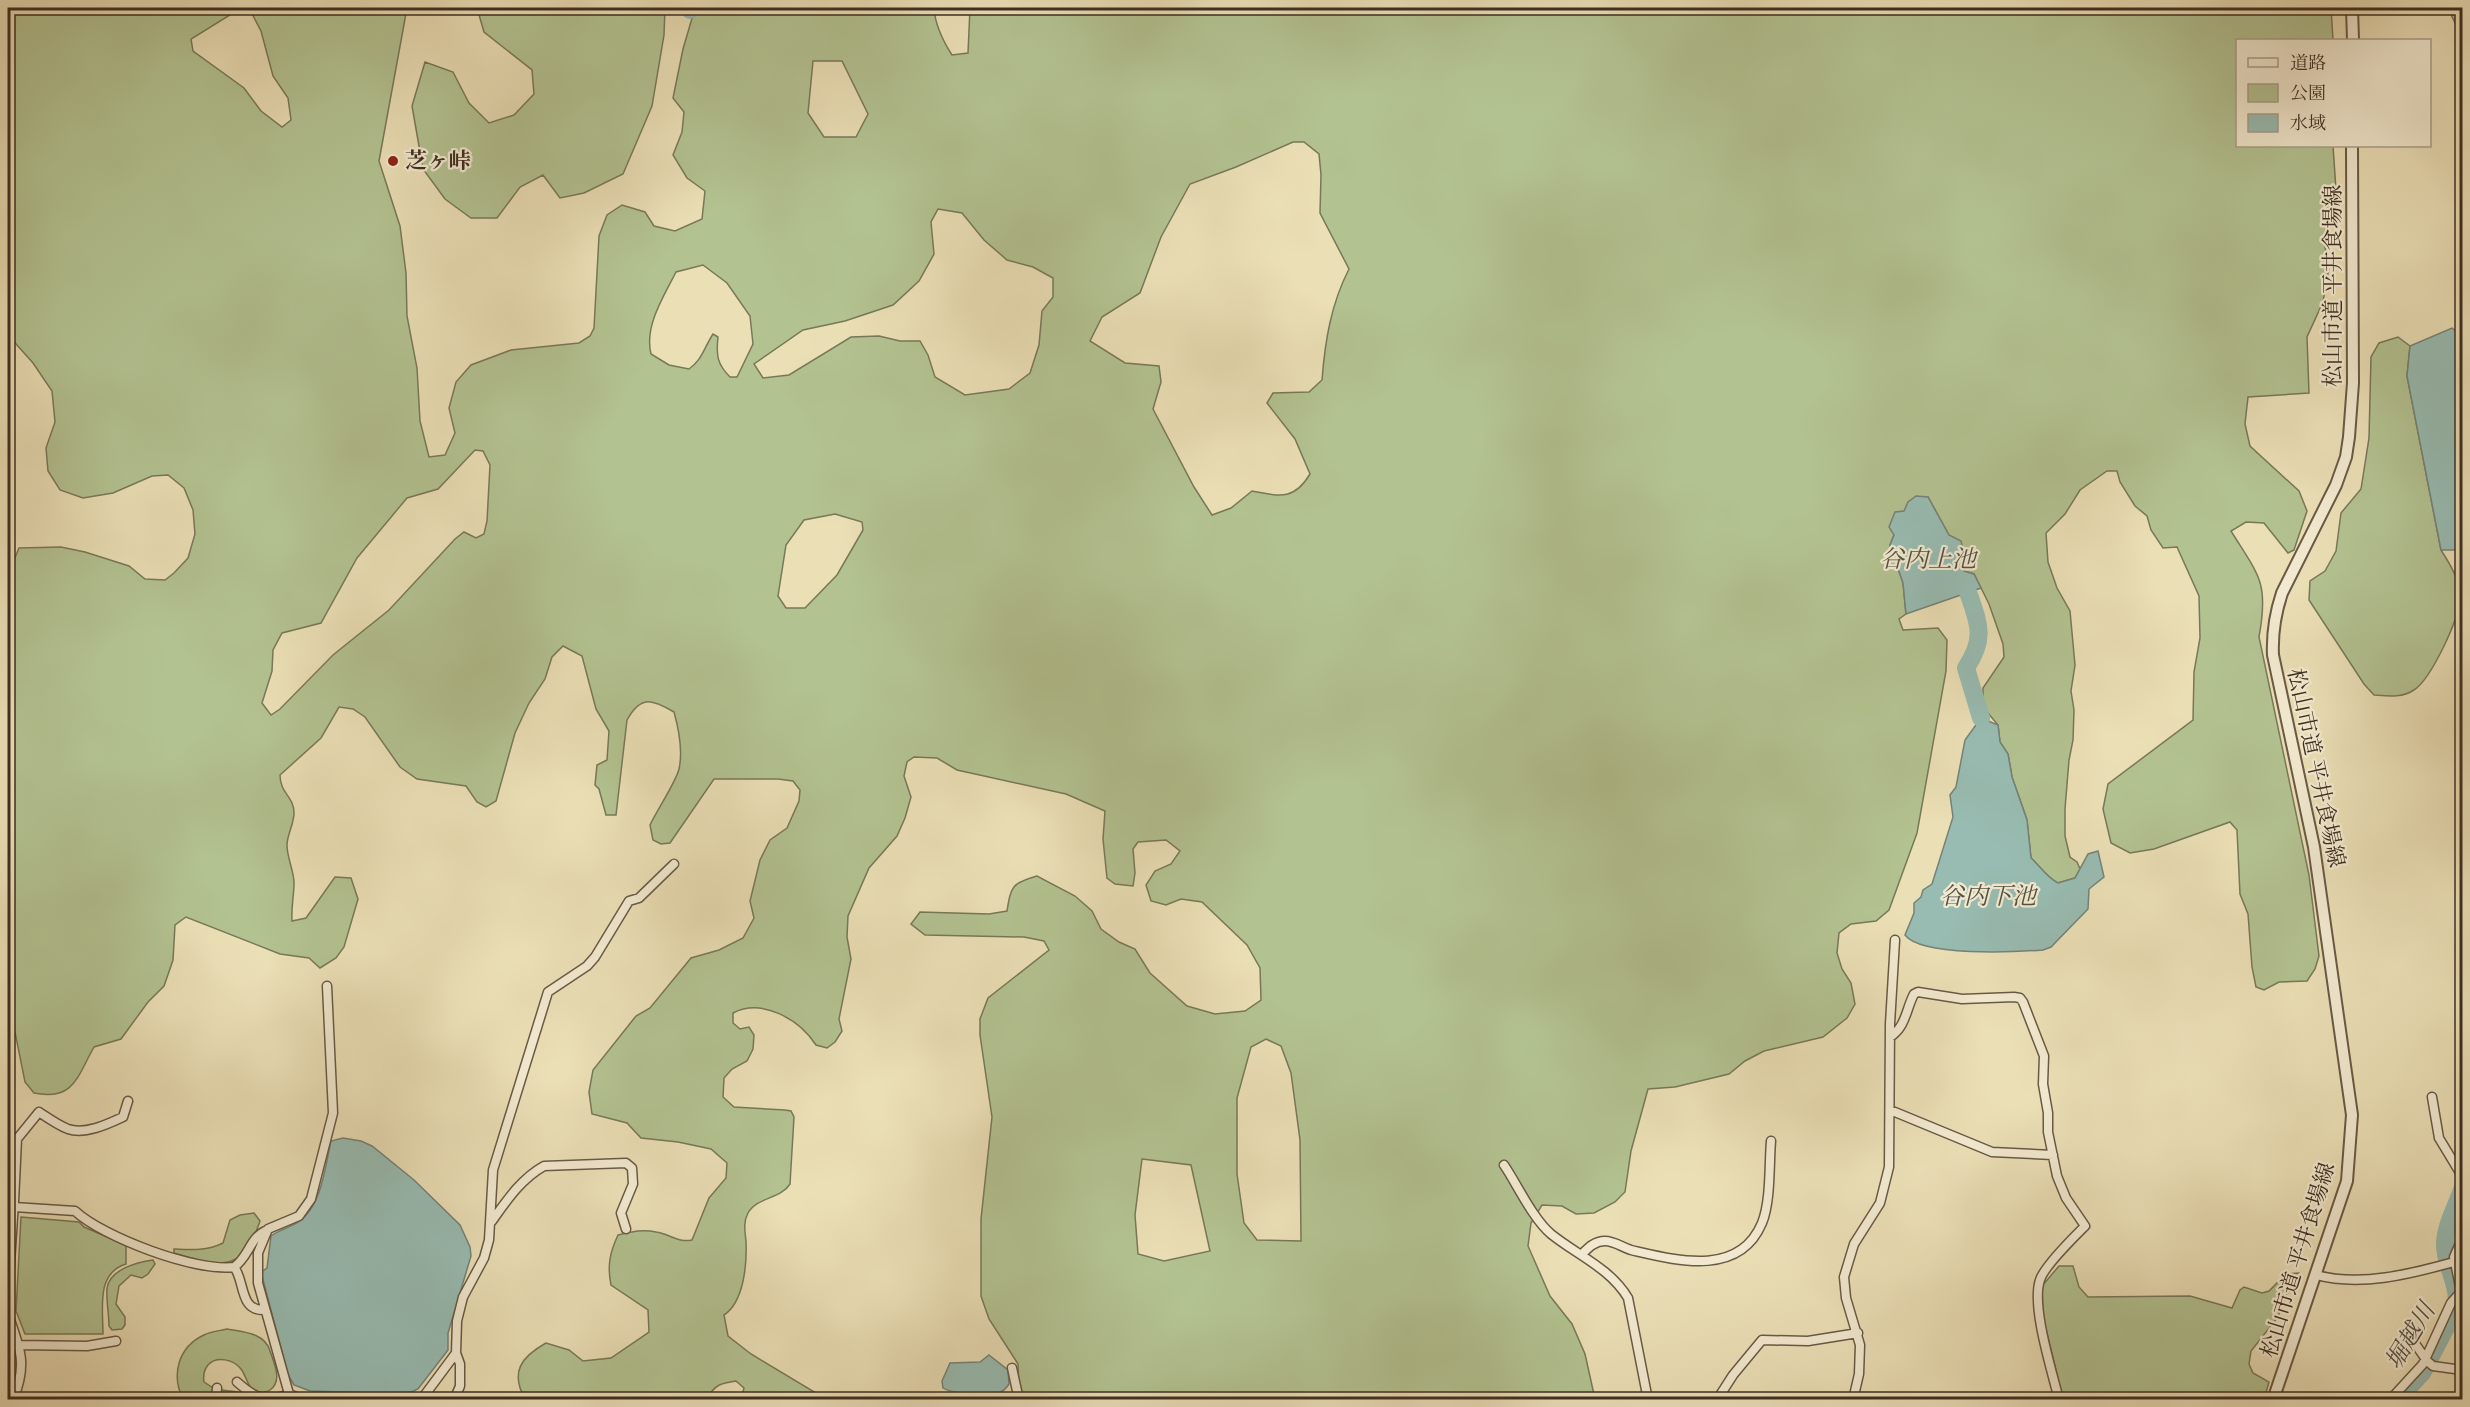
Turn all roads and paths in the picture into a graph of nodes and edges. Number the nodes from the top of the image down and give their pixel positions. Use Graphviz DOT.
graph roads {
  1 [pos="2352,8"];
  2 [pos="2353,39"];
  3 [pos="2352,147"];
  4 [pos="674,864"];
  5 [pos="1895,940"];
  6 [pos="327,986"];
  7 [pos="1890,1037"];
  8 [pos="2432,1097"];
  9 [pos="128,1101"];
  10 [pos="1890,1110"];
  11 [pos="17,1139"];
  12 [pos="1771,1141"];
  13 [pos="8,1151"];
  14 [pos="2053,1155"];
  15 [pos="1504,1164"];
  16 [pos="2463,1176"];
  17 [pos="12,1204"];
  18 [pos="492,1221"];
  19 [pos="626,1229"];
  20 [pos="268,1230"];
  21 [pos="2463,1239"];
  22 [pos="1582,1254"];
  23 [pos="2450,1263"];
  24 [pos="234,1267"];
  25 [pos="2316,1275"];
  26 [pos="8,1294"];
  27 [pos="264,1310"];
  28 [pos="8,1314"];
  29 [pos="1858,1333"];
  30 [pos="116,1341"];
  31 [pos="2414,1342"];
  32 [pos="18,1344"];
  33 [pos="456,1353"];
  34 [pos="2429,1362"];
  35 [pos="1012,1368"];
  36 [pos="2463,1370"];
  37 [pos="237,1382"];
  38 [pos="217,1388"];
  39 [pos="289,1394"];
  40 [pos="13,1400"];
  41 [pos="216,1400"];
  42 [pos="304,1400"];
  43 [pos="421,1400"];
  44 [pos="454,1400"];
  45 [pos="1019,1400"];
  46 [pos="1648,1400"];
  47 [pos="1717,1400"];
  48 [pos="1853,1400"];
  49 [pos="2059,1400"];
  50 [pos="2273,1400"];
  51 [pos="2390,1400"];
  1 -- 2 [label="street"];
  3 -- 25 [label="street, 松山市道 平井食場線"];
  4 -- 18 [label="street"];
  5 -- 7 [label="street"];
  6 -- 20 [label="street"];
  7 -- 10 [label="street"];
  7 -- 14 [label="street"];
  8 -- 16 [label="street"];
  9 -- 11 [label="street"];
  10 -- 14 [label="street"];
  10 -- 29 [label="street"];
  11 -- 13 [label="street"];
  11 -- 17 [label="street"];
  12 -- 22 [label="street"];
  14 -- 49 [label="street"];
  15 -- 22 [label="street"];
  17 -- 24 [label="street"];
  17 -- 26 [label="street"];
  18 -- 19 [label="street"];
  18 -- 33 [label="street"];
  20 -- 24 [label="street"];
  20 -- 27 [label="street"];
  21 -- 23 [label="street"];
  22 -- 46 [label="street"];
  23 -- 25 [label="street"];
  23 -- 34 [label="street"];
  24 -- 27 [label="street"];
  25 -- 50 [label="street, 松山市道 平井食場線"];
  27 -- 39 [label="street"];
  28 -- 32 [label="street"];
  29 -- 47 [label="street"];
  29 -- 48 [label="street"];
  30 -- 32 [label="street"];
  31 -- 34 [label="street"];
  32 -- 40 [label="street"];
  33 -- 43 [label="street"];
  33 -- 44 [label="street"];
  34 -- 36 [label="street"];
  34 -- 51 [label="street"];
  35 -- 45 [label="street"];
  37 -- 39 [label="street"];
  38 -- 41 [label="street"];
  39 -- 42 [label="street"];
}
